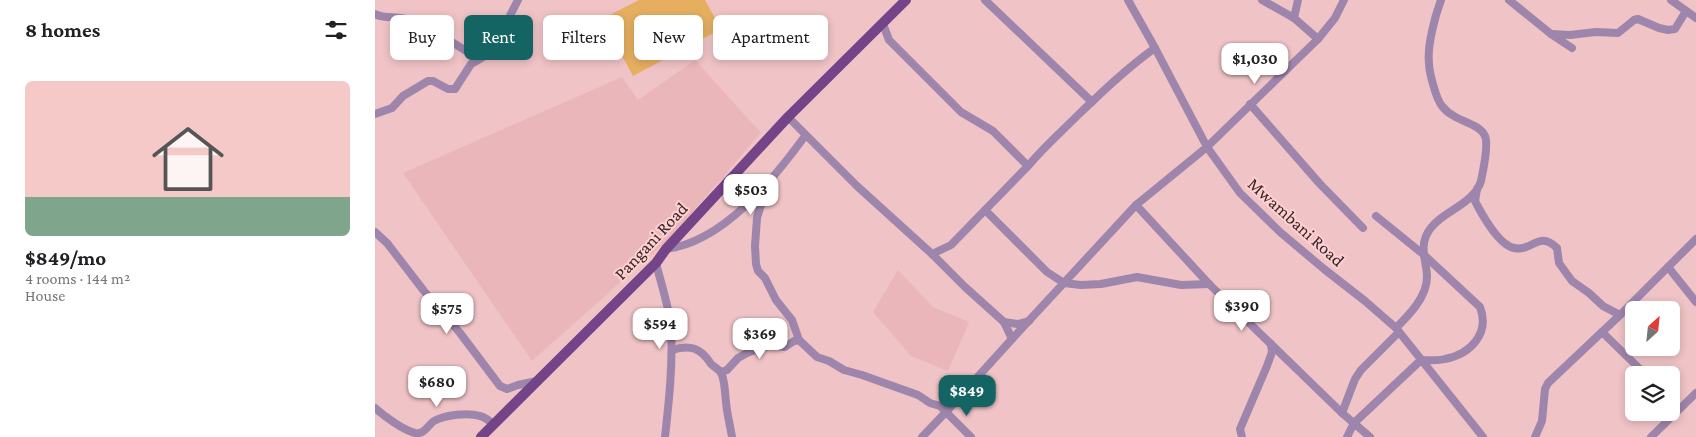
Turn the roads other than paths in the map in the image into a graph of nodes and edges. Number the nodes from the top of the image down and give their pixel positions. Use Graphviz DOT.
graph roads {
  1 [pos="518,0"];
  2 [pos="906,0"];
  3 [pos="985,0"];
  4 [pos="1128,0"];
  5 [pos="1262,0"];
  6 [pos="1298,0"];
  7 [pos="1343,0"];
  8 [pos="1441,0"];
  9 [pos="1509,0"];
  10 [pos="1671,0"];
  11 [pos="1685,11"];
  12 [pos="375,14"];
  13 [pos="510,15"];
  14 [pos="1695,17"];
  15 [pos="1294,18"];
  16 [pos="883,24"];
  17 [pos="1551,34"];
  18 [pos="1318,39"];
  19 [pos="1155,48"];
  20 [pos="1572,48"];
  21 [pos="464,50"];
  22 [pos="476,60"];
  23 [pos="1092,102"];
  24 [pos="1251,104"];
  25 [pos="375,114"];
  26 [pos="788,117"];
  27 [pos="805,136"];
  28 [pos="1207,147"];
  29 [pos="1028,166"];
  30 [pos="767,182"];
  31 [pos="1477,189"];
  32 [pos="1136,205"];
  33 [pos="985,210"];
  34 [pos="1376,216"];
  35 [pos="1363,228"];
  36 [pos="375,232"];
  37 [pos="1696,240"];
  38 [pos="666,249"];
  39 [pos="932,254"];
  40 [pos="1423,254"];
  41 [pos="656,263"];
  42 [pos="1667,267"];
  43 [pos="1064,283"];
  44 [pos="1209,284"];
  45 [pos="1696,302"];
  46 [pos="1620,315"];
  47 [pos="1030,320"];
  48 [pos="1005,322"];
  49 [pos="1398,330"];
  50 [pos="1602,332"];
  51 [pos="1012,339"];
  52 [pos="799,340"];
  53 [pos="1271,344"];
  54 [pos="671,350"];
  55 [pos="1421,360"];
  56 [pos="1637,366"];
  57 [pos="721,372"];
  58 [pos="537,381"];
  59 [pos="1696,393"];
  60 [pos="375,408"];
  61 [pos="1680,408"];
  62 [pos="946,412"];
  63 [pos="1342,413"];
  64 [pos="1667,421"];
  65 [pos="494,424"];
  66 [pos="1354,424"];
  67 [pos="481,437"];
  68 [pos="665,437"];
  69 [pos="732,437"];
  70 [pos="922,437"];
  71 [pos="971,437"];
  72 [pos="1243,437"];
  73 [pos="1339,437"];
  74 [pos="1347,437"];
  75 [pos="1370,437"];
  76 [pos="1483,437"];
  77 [pos="1535,437"];
  78 [pos="1651,437"];
  1 -- 13 [label="street"];
  2 -- 16 [label="main road, Pangani Road"];
  3 -- 23 [label="street"];
  4 -- 19 [label="street, Mwambani Road"];
  5 -- 15 [label="street"];
  6 -- 15 [label="street"];
  7 -- 18 [label="street"];
  8 -- 31 [label="street"];
  9 -- 17 [label="street"];
  10 -- 11 [label="street"];
  11 -- 14 [label="street"];
  11 -- 17 [label="street"];
  12 -- 21 [label="street"];
  15 -- 18 [label="street"];
  16 -- 26 [label="main road, Pangani Road"];
  16 -- 29 [label="street"];
  17 -- 20 [label="street"];
  18 -- 24 [label="street"];
  19 -- 23 [label="street"];
  19 -- 28 [label="street, Mwambani Road"];
  22 -- 25 [label="street"];
  23 -- 29 [label="street"];
  24 -- 28 [label="street"];
  24 -- 35 [label="street"];
  26 -- 27 [label="street"];
  26 -- 38 [label="main road, Pangani Road"];
  27 -- 30 [label="street"];
  27 -- 39 [label="street"];
  28 -- 32 [label="street"];
  28 -- 49 [label="street, Mwambani Road"];
  29 -- 33 [label="street"];
  30 -- 38 [label="street"];
  30 -- 52 [label="street"];
  31 -- 40 [label="street"];
  31 -- 46 [label="street"];
  32 -- 43 [label="street"];
  32 -- 44 [label="street"];
  33 -- 39 [label="street"];
  33 -- 43 [label="street"];
  34 -- 40 [label="street"];
  36 -- 58 [label="street"];
  37 -- 42 [label="street"];
  38 -- 41 [label="main road, Pangani Road"];
  39 -- 48 [label="street"];
  40 -- 49 [label="street"];
  40 -- 55 [label="street"];
  41 -- 54 [label="street"];
  41 -- 58 [label="main road, Pangani Road"];
  42 -- 45 [label="street"];
  42 -- 46 [label="street"];
  43 -- 44 [label="street"];
  43 -- 47 [label="street"];
  44 -- 53 [label="street"];
  46 -- 50 [label="street"];
  47 -- 48 [label="street"];
  47 -- 51 [label="street"];
  48 -- 51 [label="street"];
  49 -- 55 [label="street, Mwambani Road"];
  49 -- 63 [label="street"];
  50 -- 56 [label="street"];
  50 -- 77 [label="street"];
  51 -- 62 [label="street"];
  52 -- 57 [label="street"];
  52 -- 62 [label="street"];
  53 -- 63 [label="street"];
  53 -- 72 [label="street"];
  54 -- 57 [label="street"];
  54 -- 68 [label="street"];
  55 -- 66 [label="street"];
  55 -- 76 [label="street, Mwambani Road"];
  57 -- 69 [label="street"];
  58 -- 65 [label="main road, Pangani Road"];
  59 -- 61 [label="street"];
  60 -- 65 [label="street"];
  62 -- 70 [label="street"];
  62 -- 71 [label="street"];
  63 -- 66 [label="street"];
  64 -- 78 [label="street"];
  65 -- 67 [label="main road, Pangani Road"];
  66 -- 73 [label="street"];
  66 -- 74 [label="street"];
  66 -- 75 [label="street"];
}
